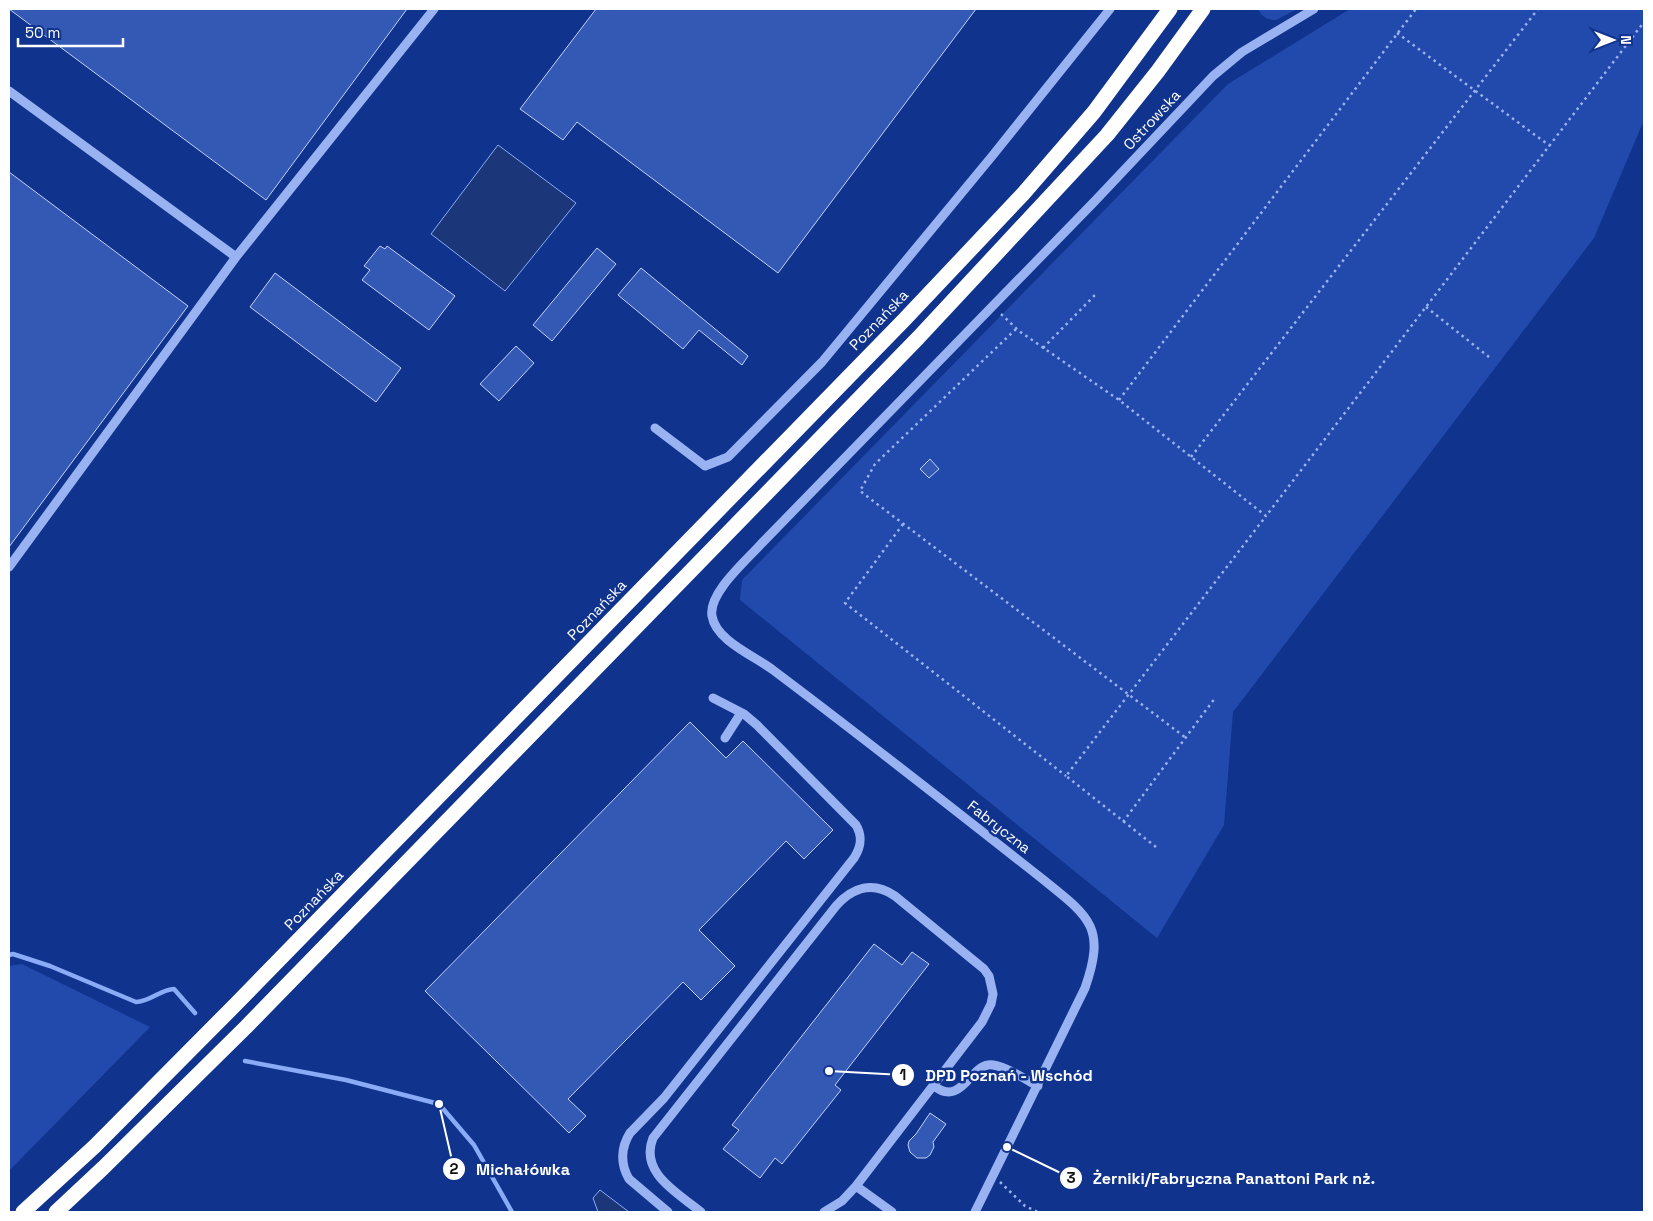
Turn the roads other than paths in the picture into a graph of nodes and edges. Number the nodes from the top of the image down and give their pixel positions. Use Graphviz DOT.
graph roads {
  1 [pos="434,9"];
  2 [pos="1110,9"];
  3 [pos="1170,9"];
  4 [pos="1203,9"];
  5 [pos="1214,9"];
  6 [pos="1314,9"];
  7 [pos="1184,37"];
  8 [pos="9,91"];
  9 [pos="236,257"];
  10 [pos="992,306"];
  11 [pos="655,428"];
  12 [pos="9,566"];
  13 [pos="712,698"];
  14 [pos="741,713"];
  15 [pos="725,738"];
  16 [pos="934,1085"];
  17 [pos="1038,1086"];
  18 [pos="856,1186"];
  19 [pos="22,1212"];
  20 [pos="56,1212"];
  21 [pos="668,1212"];
  22 [pos="701,1212"];
  23 [pos="824,1212"];
  24 [pos="892,1212"];
  25 [pos="975,1212"];
  1 -- 9 [label="street"];
  2 -- 11 [label="street"];
  3 -- 19 [label="highway, Poznańska"];
  4 -- 7 [label="highway"];
  5 -- 7 [label="highway"];
  6 -- 10 [label="street, Ostrowska"];
  7 -- 20 [label="highway"];
  8 -- 9 [label="street"];
  9 -- 12 [label="street"];
  10 -- 17 [label="street, Fabryczna"];
  13 -- 14 [label="street"];
  14 -- 15 [label="street"];
  14 -- 21 [label="street"];
  16 -- 17 [label="street"];
  16 -- 18 [label="street"];
  16 -- 22 [label="street"];
  17 -- 25 [label="street, Fabryczna"];
  18 -- 23 [label="street"];
  18 -- 24 [label="street"];
}
